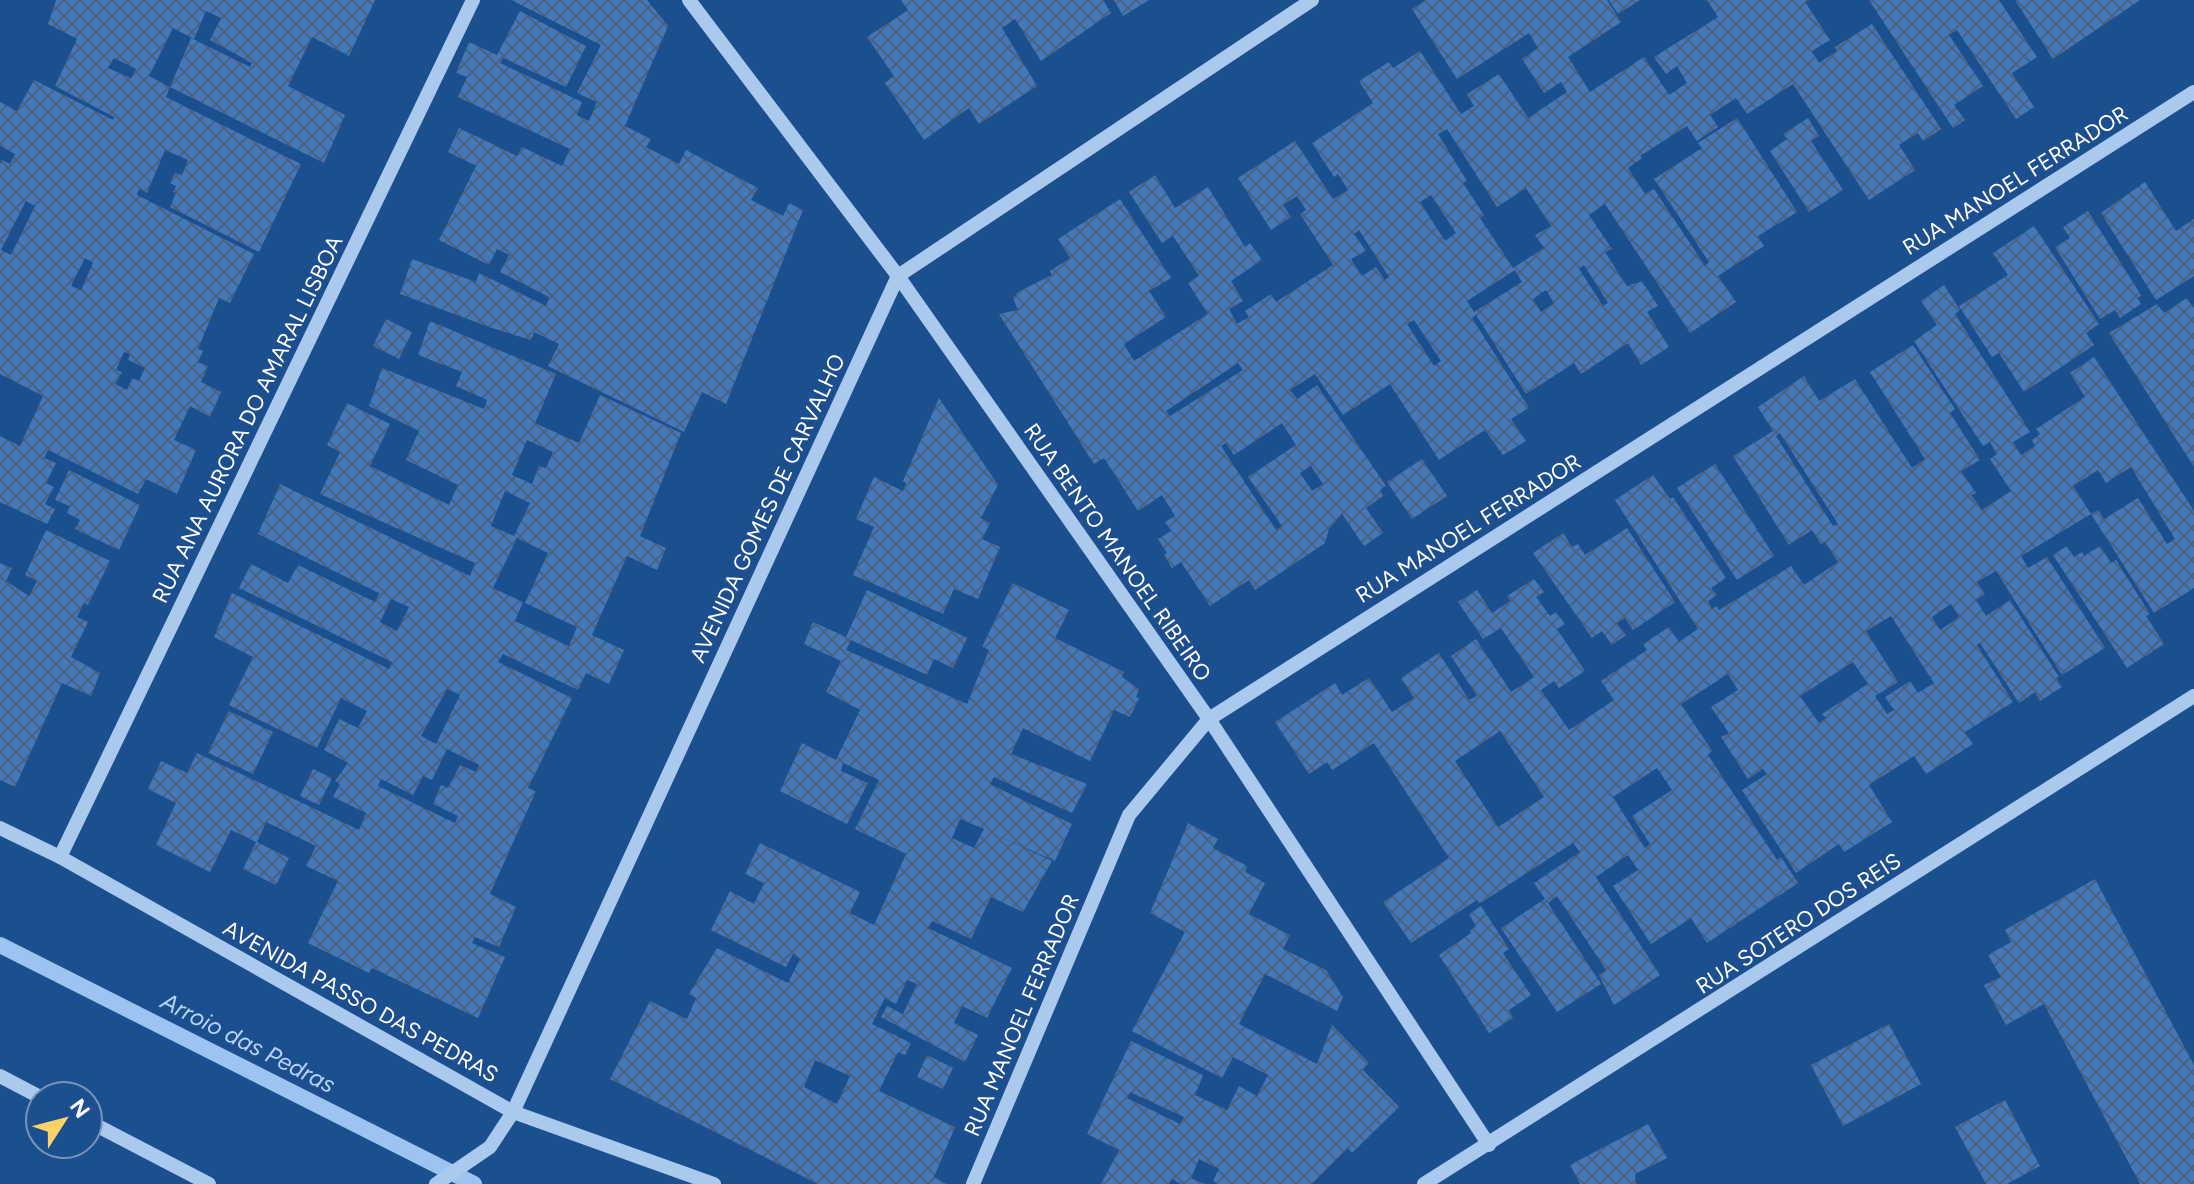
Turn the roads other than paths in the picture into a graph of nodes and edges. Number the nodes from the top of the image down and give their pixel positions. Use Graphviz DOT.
graph roads {
  1 [pos="473,0"];
  2 [pos="689,0"];
  3 [pos="1312,0"];
  4 [pos="2194,92"];
  5 [pos="898,276"];
  6 [pos="2194,696"];
  7 [pos="1209,719"];
  8 [pos="0,828"];
  9 [pos="60,857"];
  10 [pos="0,1076"];
  11 [pos="24,1089"];
  12 [pos="513,1112"];
  13 [pos="104,1129"];
  14 [pos="1489,1145"];
  15 [pos="209,1184"];
  16 [pos="436,1184"];
  17 [pos="714,1184"];
  18 [pos="973,1184"];
  19 [pos="1424,1184"];
  1 -- 9 [label="street, RUA ANA AURORA DO AMARAL LISBOA"];
  2 -- 5 [label="street, RUA BENTO MANOEL RIBEIRO"];
  3 -- 5 [label="street"];
  4 -- 7 [label="street, RUA MANOEL FERRADOR"];
  5 -- 7 [label="street, RUA BENTO MANOEL RIBEIRO"];
  5 -- 12 [label="street, AVENIDA GOMES DE CARVALHO"];
  6 -- 14 [label="street, RUA SOTERO DOS REIS"];
  7 -- 14 [label="street, RUA BENTO MANOEL RIBEIRO"];
  7 -- 18 [label="street, RUA MANOEL FERRADOR"];
  8 -- 9 [label="street, AVENIDA PASSO DAS PEDRAS"];
  9 -- 12 [label="street, AVENIDA PASSO DAS PEDRAS"];
  10 -- 11 [label="street"];
  12 -- 16 [label="street, AVENIDA GOMES DE CARVALHO"];
  12 -- 17 [label="street, AVENIDA PASSO DAS PEDRAS"];
  13 -- 15 [label="street"];
  14 -- 19 [label="street, RUA SOTERO DOS REIS"];
}
